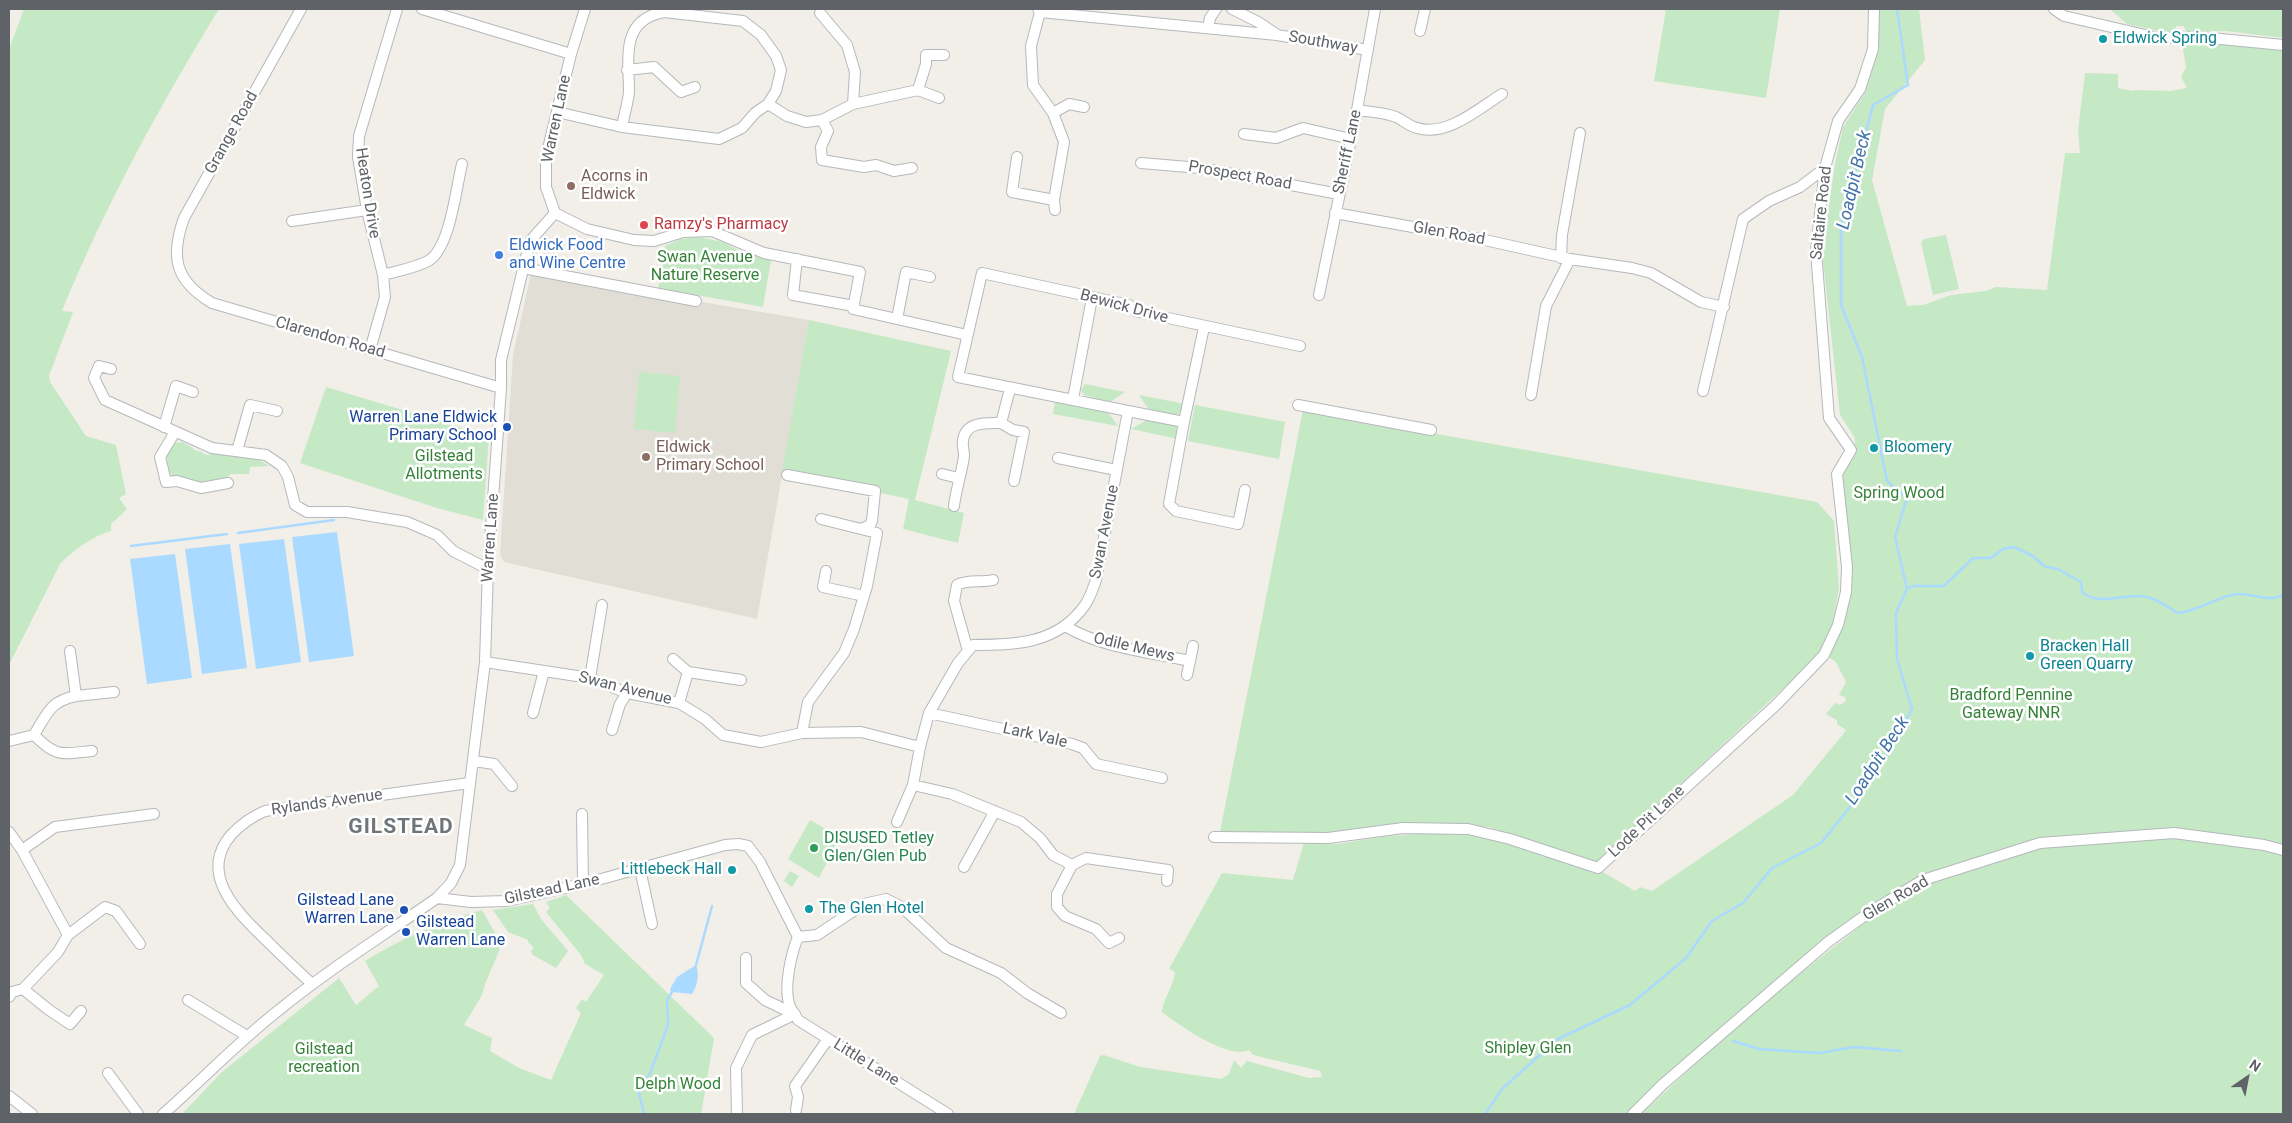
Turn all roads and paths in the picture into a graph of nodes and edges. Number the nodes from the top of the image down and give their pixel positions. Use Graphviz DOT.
graph roads {
  1 [pos="301,9"];
  2 [pos="397,9"];
  3 [pos="422,9"];
  4 [pos="585,9"];
  5 [pos="1216,9"];
  6 [pos="1232,9"];
  7 [pos="1375,9"];
  8 [pos="1425,9"];
  9 [pos="1874,9"];
  10 [pos="2054,9"];
  11 [pos="1039,10"];
  12 [pos="820,13"];
  13 [pos="1208,28"];
  14 [pos="1420,30"];
  15 [pos="1277,35"];
  16 [pos="2283,45"];
  17 [pos="1368,50"];
  18 [pos="570,54"];
  19 [pos="944,55"];
  20 [pos="627,70"];
  21 [pos="694,87"];
  22 [pos="918,90"];
  23 [pos="1502,94"];
  24 [pos="939,98"];
  25 [pos="768,104"];
  26 [pos="853,104"];
  27 [pos="1084,107"];
  28 [pos="1357,110"];
  29 [pos="557,112"];
  30 [pos="1053,113"];
  31 [pos="822,120"];
  32 [pos="622,127"];
  33 [pos="1580,133"];
  34 [pos="1244,134"];
  35 [pos="1351,139"];
  36 [pos="1017,157"];
  37 [pos="462,164"];
  38 [pos="1141,164"];
  39 [pos="912,168"];
  40 [pos="1825,168"];
  41 [pos="1339,194"];
  42 [pos="367,210"];
  43 [pos="555,213"];
  44 [pos="1335,213"];
  45 [pos="292,221"];
  46 [pos="798,259"];
  47 [pos="1566,259"];
  48 [pos="176,262"];
  49 [pos="523,268"];
  50 [pos="383,275"];
  51 [pos="930,277"];
  52 [pos="1319,295"];
  53 [pos="1092,298"];
  54 [pos="696,302"];
  55 [pos="854,306"];
  56 [pos="1724,307"];
  57 [pos="896,319"];
  58 [pos="1204,326"];
  59 [pos="967,335"];
  60 [pos="1300,346"];
  61 [pos="370,350"];
  62 [pos="111,369"];
  63 [pos="501,388"];
  64 [pos="1010,389"];
  65 [pos="1703,391"];
  66 [pos="193,392"];
  67 [pos="1531,395"];
  68 [pos="1073,399"];
  69 [pos="1298,406"];
  70 [pos="1128,411"];
  71 [pos="277,412"];
  72 [pos="1184,422"];
  73 [pos="1001,423"];
  74 [pos="164,427"];
  75 [pos="1431,430"];
  76 [pos="174,432"];
  77 [pos="1851,450"];
  78 [pos="237,452"];
  79 [pos="1058,458"];
  80 [pos="1116,470"];
  81 [pos="942,474"];
  82 [pos="787,475"];
  83 [pos="958,478"];
  84 [pos="1014,481"];
  85 [pos="228,483"];
  86 [pos="1244,490"];
  87 [pos="954,506"];
  88 [pos="821,519"];
  89 [pos="863,528"];
  90 [pos="488,568"];
  91 [pos="826,571"];
  92 [pos="993,580"];
  93 [pos="864,596"];
  94 [pos="602,605"];
  95 [pos="1066,626"];
  96 [pos="1193,646"];
  97 [pos="70,651"];
  98 [pos="968,651"];
  99 [pos="673,659"];
  100 [pos="1190,661"];
  101 [pos="485,662"];
  102 [pos="544,671"];
  103 [pos="688,672"];
  104 [pos="1187,675"];
  105 [pos="590,678"];
  106 [pos="741,680"];
  107 [pos="114,692"];
  108 [pos="627,693"];
  109 [pos="76,696"];
  110 [pos="679,703"];
  111 [pos="929,713"];
  112 [pos="533,714"];
  113 [pos="612,730"];
  114 [pos="802,734"];
  115 [pos="34,735"];
  116 [pos="9,741"];
  117 [pos="920,748"];
  118 [pos="92,751"];
  119 [pos="474,762"];
  120 [pos="1162,778"];
  121 [pos="469,783"];
  122 [pos="913,785"];
  123 [pos="512,786"];
  124 [pos="995,811"];
  125 [pos="154,814"];
  126 [pos="582,814"];
  127 [pos="897,822"];
  128 [pos="9,832"];
  129 [pos="1214,837"];
  130 [pos="22,850"];
  131 [pos="2283,850"];
  132 [pos="1072,866"];
  133 [pos="964,867"];
  134 [pos="640,869"];
  135 [pos="1167,881"];
  136 [pos="583,884"];
  137 [pos="437,898"];
  138 [pos="652,924"];
  139 [pos="68,935"];
  140 [pos="798,937"];
  141 [pos="1120,938"];
  142 [pos="140,944"];
  143 [pos="746,958"];
  144 [pos="312,984"];
  145 [pos="23,989"];
  146 [pos="10,992"];
  147 [pos="188,1000"];
  148 [pos="81,1010"];
  149 [pos="792,1010"];
  150 [pos="1061,1013"];
  151 [pos="247,1036"];
  152 [pos="828,1038"];
  153 [pos="108,1073"];
  154 [pos="9,1096"];
  155 [pos="796,1110"];
  156 [pos="32,1114"];
  157 [pos="138,1114"];
  158 [pos="163,1114"];
  159 [pos="737,1114"];
  160 [pos="948,1114"];
  161 [pos="1633,1114"];
  1 -- 48 [label="street, Grange Road"];
  2 -- 42 [label="street, Heaton Drive"];
  3 -- 18 [label="street"];
  4 -- 18 [label="street, Warren Lane"];
  5 -- 13 [label="street"];
  6 -- 15 [label="street, Southway"];
  7 -- 17 [label="street, Sheriff Lane"];
  8 -- 14 [label="street"];
  9 -- 40 [label="street, Saltaire Road"];
  10 -- 16 [label="street"];
  11 -- 13 [label="street, Southway"];
  11 -- 30 [label="street"];
  12 -- 26 [label="street"];
  13 -- 15 [label="street, Southway"];
  15 -- 17 [label="street, Southway"];
  17 -- 28 [label="street, Sheriff Lane"];
  18 -- 29 [label="street, Warren Lane"];
  19 -- 22 [label="street"];
  20 -- 21 [label="street"];
  20 -- 25 [label="street"];
  20 -- 32 [label="street"];
  22 -- 24 [label="street"];
  22 -- 26 [label="street"];
  23 -- 28 [label="street"];
  25 -- 31 [label="street"];
  25 -- 32 [label="street"];
  26 -- 31 [label="street"];
  27 -- 30 [label="street"];
  28 -- 35 [label="street, Sheriff Lane"];
  29 -- 32 [label="street"];
  29 -- 43 [label="street, Warren Lane"];
  30 -- 36 [label="street"];
  31 -- 39 [label="street"];
  33 -- 47 [label="street"];
  34 -- 35 [label="street"];
  35 -- 41 [label="street, Sheriff Lane"];
  37 -- 50 [label="street"];
  38 -- 41 [label="street, Prospect Road"];
  40 -- 56 [label="street"];
  40 -- 77 [label="street, Saltaire Road"];
  41 -- 44 [label="street, Sheriff Lane"];
  42 -- 45 [label="street"];
  42 -- 50 [label="street, Heaton Drive"];
  43 -- 46 [label="street"];
  43 -- 49 [label="street, Warren Lane"];
  44 -- 47 [label="street, Glen Road"];
  44 -- 52 [label="street, Sheriff Lane"];
  46 -- 55 [label="street"];
  46 -- 55 [label="street"];
  47 -- 56 [label="street, Glen Road"];
  47 -- 67 [label="street"];
  48 -- 61 [label="street, Clarendon Road"];
  49 -- 54 [label="street"];
  49 -- 63 [label="street, Warren Lane"];
  50 -- 61 [label="street, Heaton Drive"];
  51 -- 57 [label="street"];
  53 -- 58 [label="street, Bewick Drive"];
  53 -- 59 [label="street, Bewick Drive"];
  53 -- 68 [label="street"];
  55 -- 57 [label="street"];
  56 -- 65 [label="street"];
  57 -- 59 [label="street"];
  58 -- 60 [label="street, Bewick Drive"];
  58 -- 72 [label="street"];
  59 -- 64 [label="street"];
  61 -- 63 [label="street, Clarendon Road"];
  62 -- 74 [label="street"];
  63 -- 90 [label="street, Warren Lane"];
  64 -- 68 [label="street"];
  64 -- 73 [label="street"];
  66 -- 74 [label="street"];
  68 -- 70 [label="street"];
  69 -- 75 [label="street"];
  70 -- 72 [label="street"];
  70 -- 80 [label="street, Swan Avenue"];
  71 -- 78 [label="street"];
  72 -- 86 [label="street"];
  73 -- 83 [label="street"];
  73 -- 84 [label="street"];
  74 -- 76 [label="street"];
  76 -- 78 [label="street"];
  76 -- 85 [label="street"];
  77 -- 129 [label="street, Lode Pit Lane"];
  78 -- 90 [label="street"];
  79 -- 80 [label="street"];
  80 -- 95 [label="street, Swan Avenue"];
  81 -- 83 [label="street"];
  82 -- 89 [label="street"];
  83 -- 87 [label="street"];
  88 -- 89 [label="street"];
  89 -- 93 [label="street"];
  90 -- 101 [label="street, Warren Lane"];
  91 -- 93 [label="street"];
  92 -- 98 [label="street"];
  93 -- 114 [label="street"];
  94 -- 105 [label="street"];
  95 -- 98 [label="street, Swan Avenue"];
  95 -- 100 [label="street, Odile Mews"];
  96 -- 100 [label="street, Odile Mews"];
  97 -- 109 [label="street"];
  98 -- 111 [label="street"];
  99 -- 103 [label="street"];
  100 -- 104 [label="street"];
  101 -- 102 [label="street, Swan Avenue"];
  101 -- 119 [label="street, Warren Lane"];
  102 -- 105 [label="street, Swan Avenue"];
  102 -- 112 [label="street"];
  103 -- 106 [label="street"];
  103 -- 110 [label="street"];
  105 -- 108 [label="street, Swan Avenue"];
  107 -- 109 [label="street"];
  108 -- 110 [label="street, Swan Avenue"];
  108 -- 113 [label="street"];
  109 -- 115 [label="street"];
  110 -- 114 [label="street, Swan Avenue"];
  111 -- 117 [label="street"];
  111 -- 120 [label="street, Lark Vale"];
  114 -- 117 [label="street, Swan Avenue"];
  115 -- 116 [label="street"];
  115 -- 118 [label="street"];
  117 -- 122 [label="street"];
  119 -- 121 [label="street, Warren Lane"];
  119 -- 123 [label="street"];
  121 -- 137 [label="street, Warren Lane"];
  121 -- 144 [label="street, Rylands Avenue"];
  122 -- 124 [label="street"];
  122 -- 127 [label="street"];
  124 -- 132 [label="street"];
  124 -- 133 [label="street"];
  125 -- 130 [label="street"];
  126 -- 136 [label="street"];
  128 -- 130 [label="street"];
  130 -- 139 [label="street"];
  131 -- 161 [label="street, Glen Road"];
  132 -- 135 [label="street"];
  132 -- 141 [label="street"];
  134 -- 136 [label="street, Gilstead Lane"];
  134 -- 138 [label="street"];
  134 -- 140 [label="street, Gilstead Lane"];
  136 -- 137 [label="street, Gilstead Lane"];
  137 -- 144 [label="street"];
  139 -- 142 [label="street"];
  139 -- 145 [label="street"];
  140 -- 149 [label="street"];
  140 -- 150 [label="street"];
  143 -- 149 [label="street, Little Lane"];
  144 -- 151 [label="street"];
  145 -- 146 [label="street"];
  145 -- 148 [label="street"];
  147 -- 151 [label="street"];
  149 -- 152 [label="street, Little Lane"];
  149 -- 159 [label="street"];
  151 -- 158 [label="street"];
  152 -- 155 [label="street"];
  152 -- 160 [label="street, Little Lane"];
  153 -- 157 [label="street"];
  154 -- 156 [label="street"];
}
